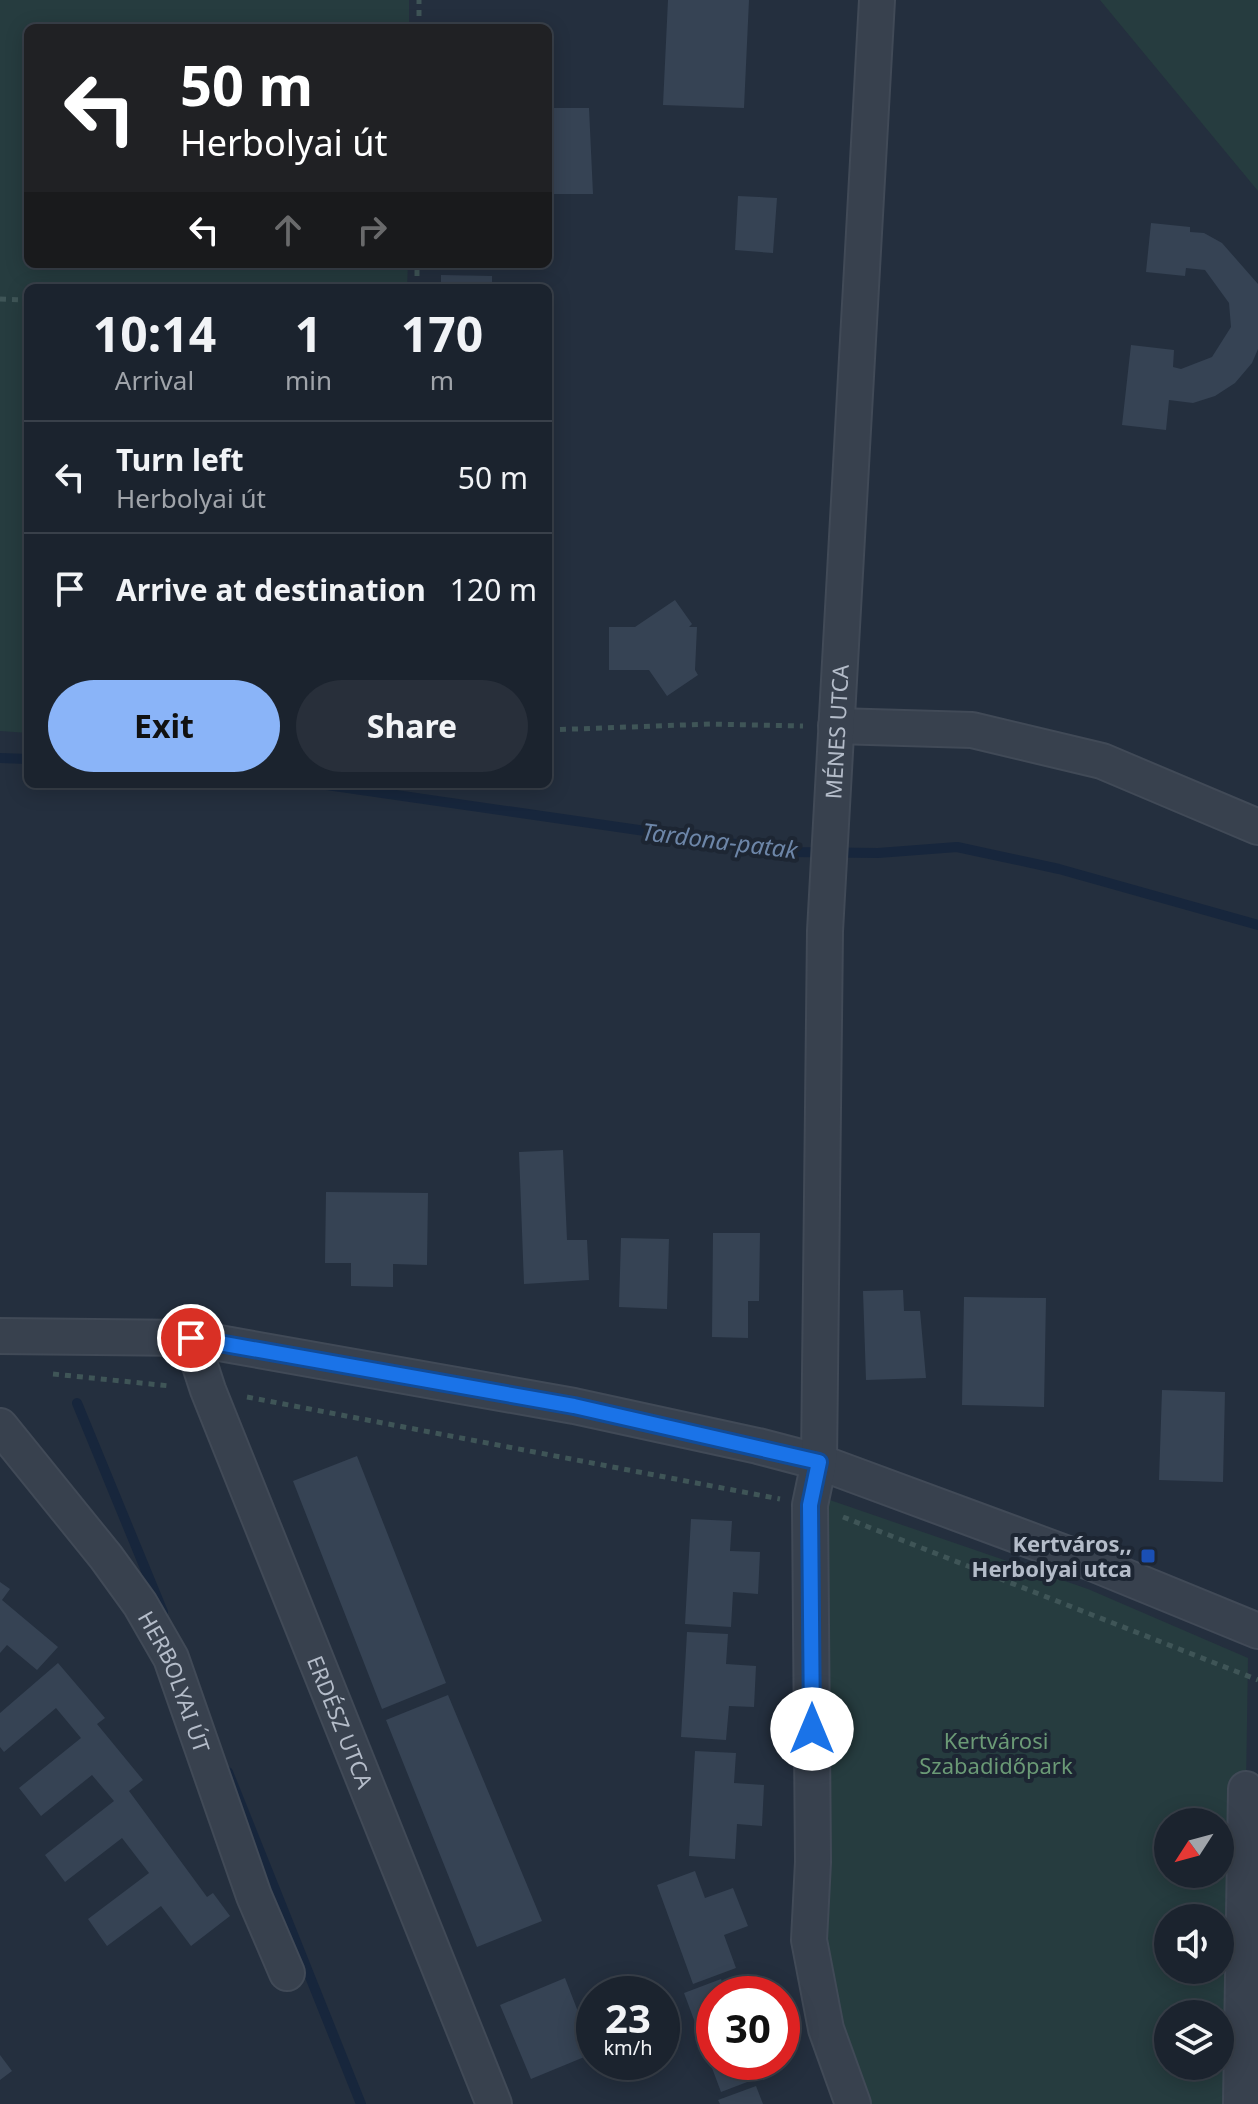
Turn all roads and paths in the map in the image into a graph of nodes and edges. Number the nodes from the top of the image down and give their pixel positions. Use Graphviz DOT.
graph roads {
  1 [pos="419,0"];
  2 [pos="877,0"];
  3 [pos="419,24"];
  4 [pos="0,299"];
  5 [pos="24,300"];
  6 [pos="836,726"];
  7 [pos="552,730"];
  8 [pos="1258,827"];
  9 [pos="0,1336"];
  10 [pos="191,1338"];
  11 [pos="45,1373"];
  12 [pos="208,1390"];
  13 [pos="0,1426"];
  14 [pos="819,1462"];
  15 [pos="810,1505"];
  16 [pos="1258,1631"];
  17 [pos="1258,1680"];
  18 [pos="1246,1789"];
  19 [pos="287,1973"];
  20 [pos="494,2104"];
  21 [pos="853,2104"];
  22 [pos="1241,2104"];
  1 -- 3 [label="path"];
  2 -- 6 [label="street, MÉNES UTCA"];
  4 -- 5 [label="path"];
  6 -- 7 [label="path"];
  6 -- 8 [label="street"];
  6 -- 14 [label="street, MÉNES UTCA"];
  9 -- 10 [label="street"];
  10 -- 12 [label="street, ERDÉSZ UTCA"];
  10 -- 14 [label="street"];
  11 -- 12 [label="path"];
  12 -- 15 [label="path"];
  12 -- 20 [label="street, ERDÉSZ UTCA"];
  13 -- 19 [label="street, HERBOLYAI ÚT"];
  14 -- 15 [label="street, MÉNES UTCA"];
  14 -- 16 [label="street"];
  15 -- 17 [label="path"];
  15 -- 21 [label="street, MÉNES UTCA"];
  18 -- 22 [label="street"];
}
